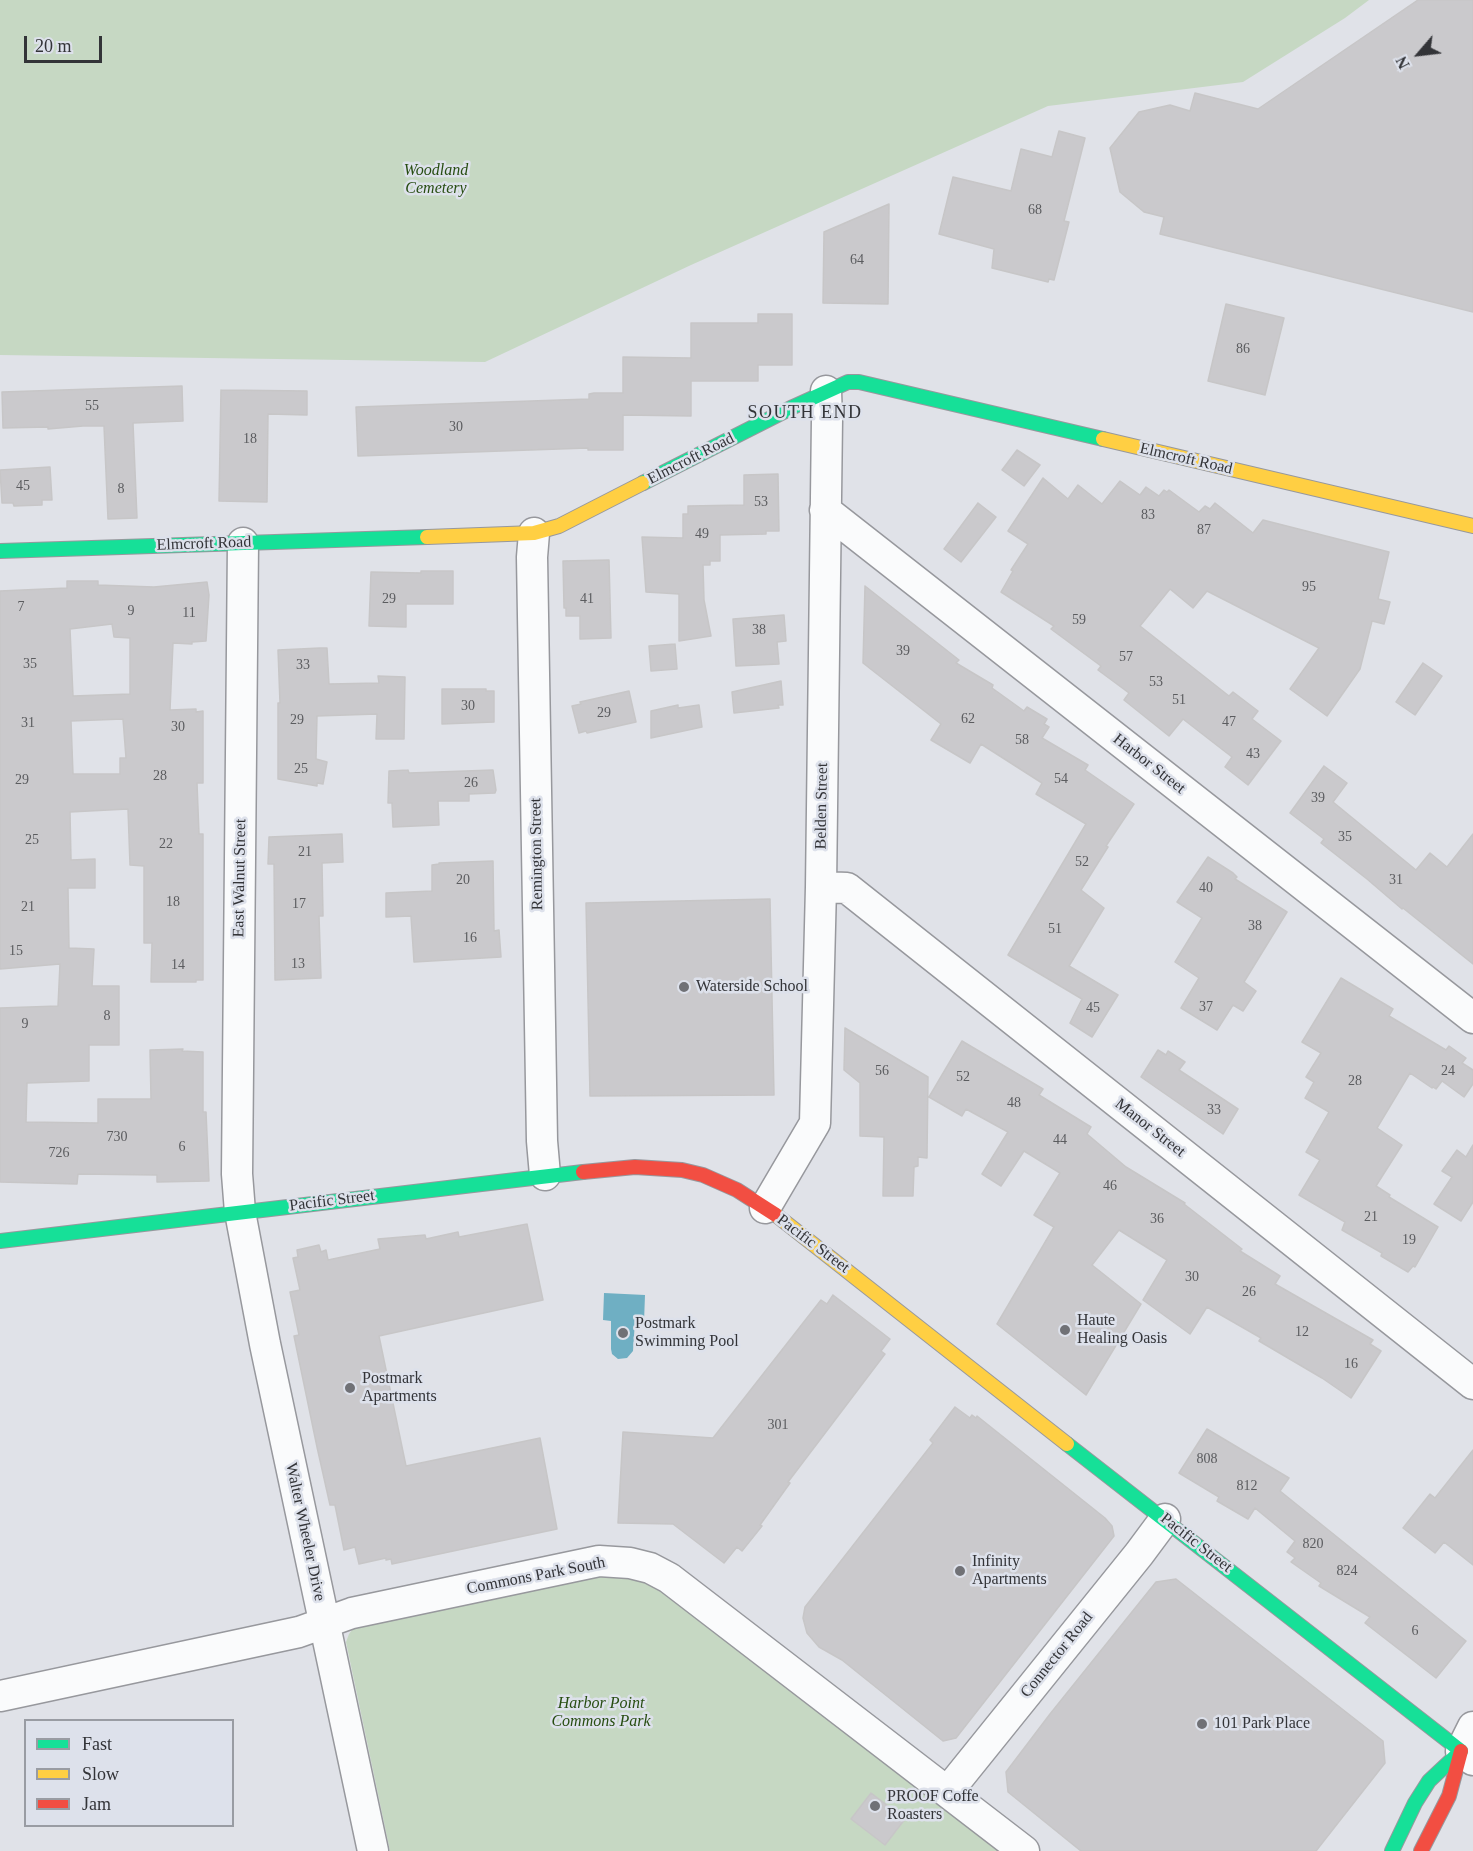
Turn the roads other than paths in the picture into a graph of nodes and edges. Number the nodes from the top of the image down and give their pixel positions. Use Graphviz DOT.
graph roads {
  1 [pos="826,391"];
  2 [pos="825,510"];
  3 [pos="1473,526"];
  4 [pos="534,533"];
  5 [pos="243,543"];
  6 [pos="0,552"];
  7 [pos="821,887"];
  8 [pos="1473,1018"];
  9 [pos="545,1175"];
  10 [pos="765,1208"];
  11 [pos="240,1212"];
  12 [pos="0,1241"];
  13 [pos="1473,1384"];
  14 [pos="1165,1519"];
  15 [pos="325,1623"];
  16 [pos="0,1696"];
  17 [pos="1469,1746"];
  18 [pos="948,1791"];
  19 [pos="373,1851"];
  20 [pos="1024,1851"];
  21 [pos="1392,1851"];
  22 [pos="1421,1851"];
  1 -- 2 [label="street, Belden Street"];
  1 -- 3 [label="street, Elmcroft Road"];
  1 -- 4 [label="street, Elmcroft Road"];
  2 -- 7 [label="street, Belden Street"];
  2 -- 8 [label="street, Harbor Street"];
  4 -- 5 [label="street, Elmcroft Road"];
  4 -- 9 [label="street, Remington Street"];
  5 -- 6 [label="street, Elmcroft Road"];
  5 -- 11 [label="street, East Walnut Street"];
  7 -- 10 [label="street, Belden Street"];
  7 -- 13 [label="street, Manor Street"];
  9 -- 10 [label="street, Pacific Street"];
  9 -- 11 [label="street, Pacific Street"];
  10 -- 14 [label="street, Pacific Street"];
  11 -- 12 [label="street, Pacific Street"];
  11 -- 15 [label="street, Walter Wheeler Drive"];
  14 -- 17 [label="street, Pacific Street"];
  14 -- 18 [label="street, Connector Road"];
  15 -- 16 [label="street, Commons Park South"];
  15 -- 18 [label="street, Commons Park South"];
  15 -- 19 [label="street, Walter Wheeler Drive"];
  17 -- 21 [label="street"];
  17 -- 22 [label="street"];
  18 -- 20 [label="street, Commons Park South"];
}
